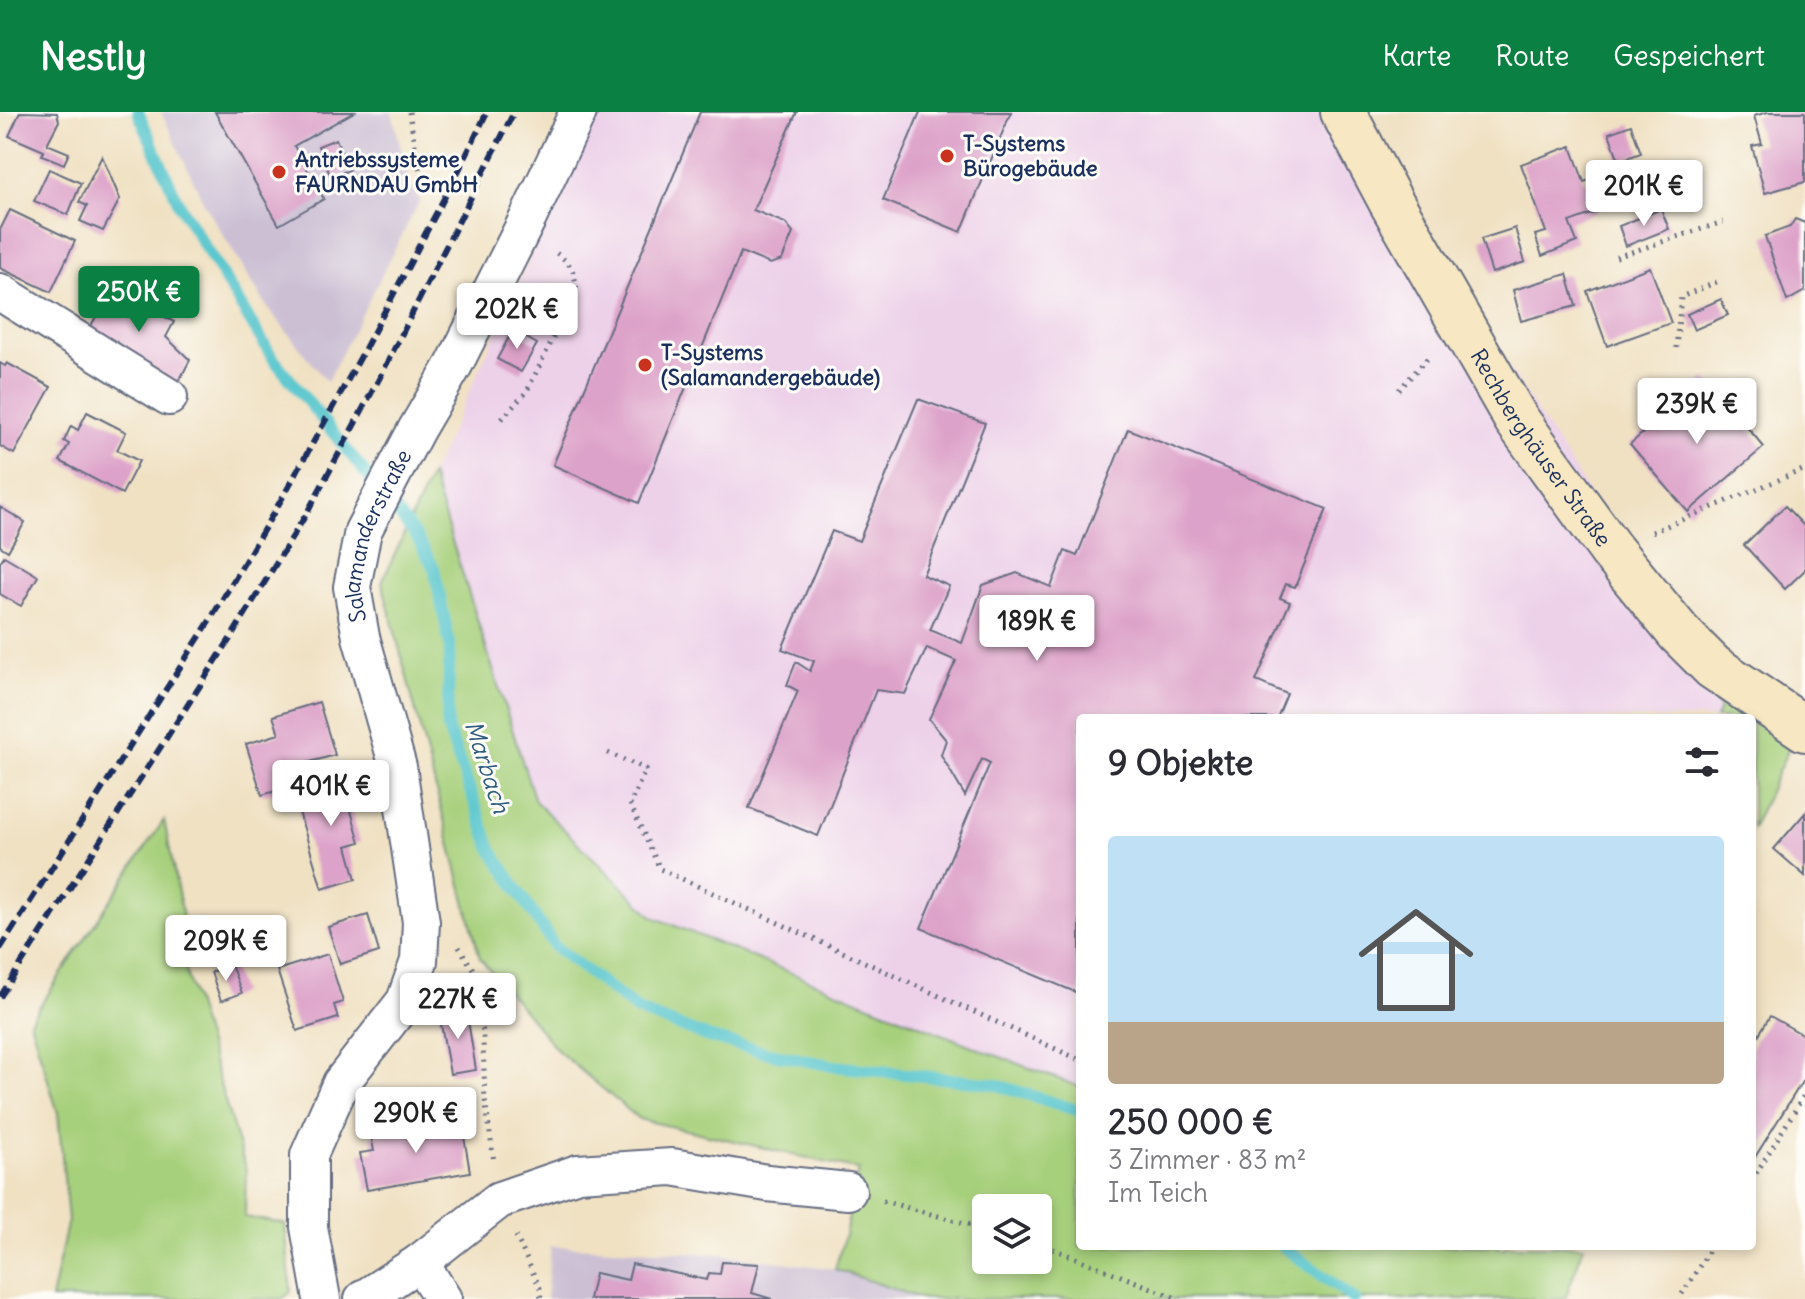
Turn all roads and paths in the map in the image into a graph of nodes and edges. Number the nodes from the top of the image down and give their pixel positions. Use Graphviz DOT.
graph roads {
  1 [pos="409,112"];
  2 [pos="578,112"];
  3 [pos="1343,112"];
  4 [pos="421,178"];
  5 [pos="1723,222"];
  6 [pos="549,249"];
  7 [pos="1616,257"];
  8 [pos="1719,281"];
  9 [pos="0,292"];
  10 [pos="1676,348"];
  11 [pos="169,397"];
  12 [pos="502,419"];
  13 [pos="1805,469"];
  14 [pos="1611,550"];
  15 [pos="1805,729"];
  16 [pos="608,753"];
  17 [pos="456,942"];
  18 [pos="1076,1058"];
  19 [pos="1805,1094"];
  20 [pos="1756,1174"];
  21 [pos="848,1191"];
  22 [pos="499,1200"];
  23 [pos="972,1225"];
  24 [pos="1052,1249"];
  25 [pos="1710,1250"];
  26 [pos="420,1262"];
  27 [pos="1682,1294"];
  28 [pos="322,1299"];
  29 [pos="363,1299"];
  30 [pos="443,1299"];
  31 [pos="541,1299"];
  32 [pos="1179,1299"];
  1 -- 4 [label="path"];
  2 -- 28 [label="street, Salamanderstraße"];
  3 -- 14 [label="street, Rechberghäuser Straße"];
  5 -- 7 [label="path"];
  6 -- 12 [label="path"];
  8 -- 10 [label="path"];
  9 -- 11 [label="street"];
  13 -- 14 [label="path"];
  14 -- 15 [label="street, Rechberghäuser Straße"];
  16 -- 18 [label="path"];
  17 -- 22 [label="path"];
  19 -- 20 [label="path"];
  21 -- 22 [label="street"];
  21 -- 23 [label="path"];
  22 -- 26 [label="street"];
  22 -- 31 [label="path"];
  24 -- 32 [label="path"];
  25 -- 27 [label="path"];
  26 -- 29 [label="street"];
  26 -- 30 [label="street"];
}
